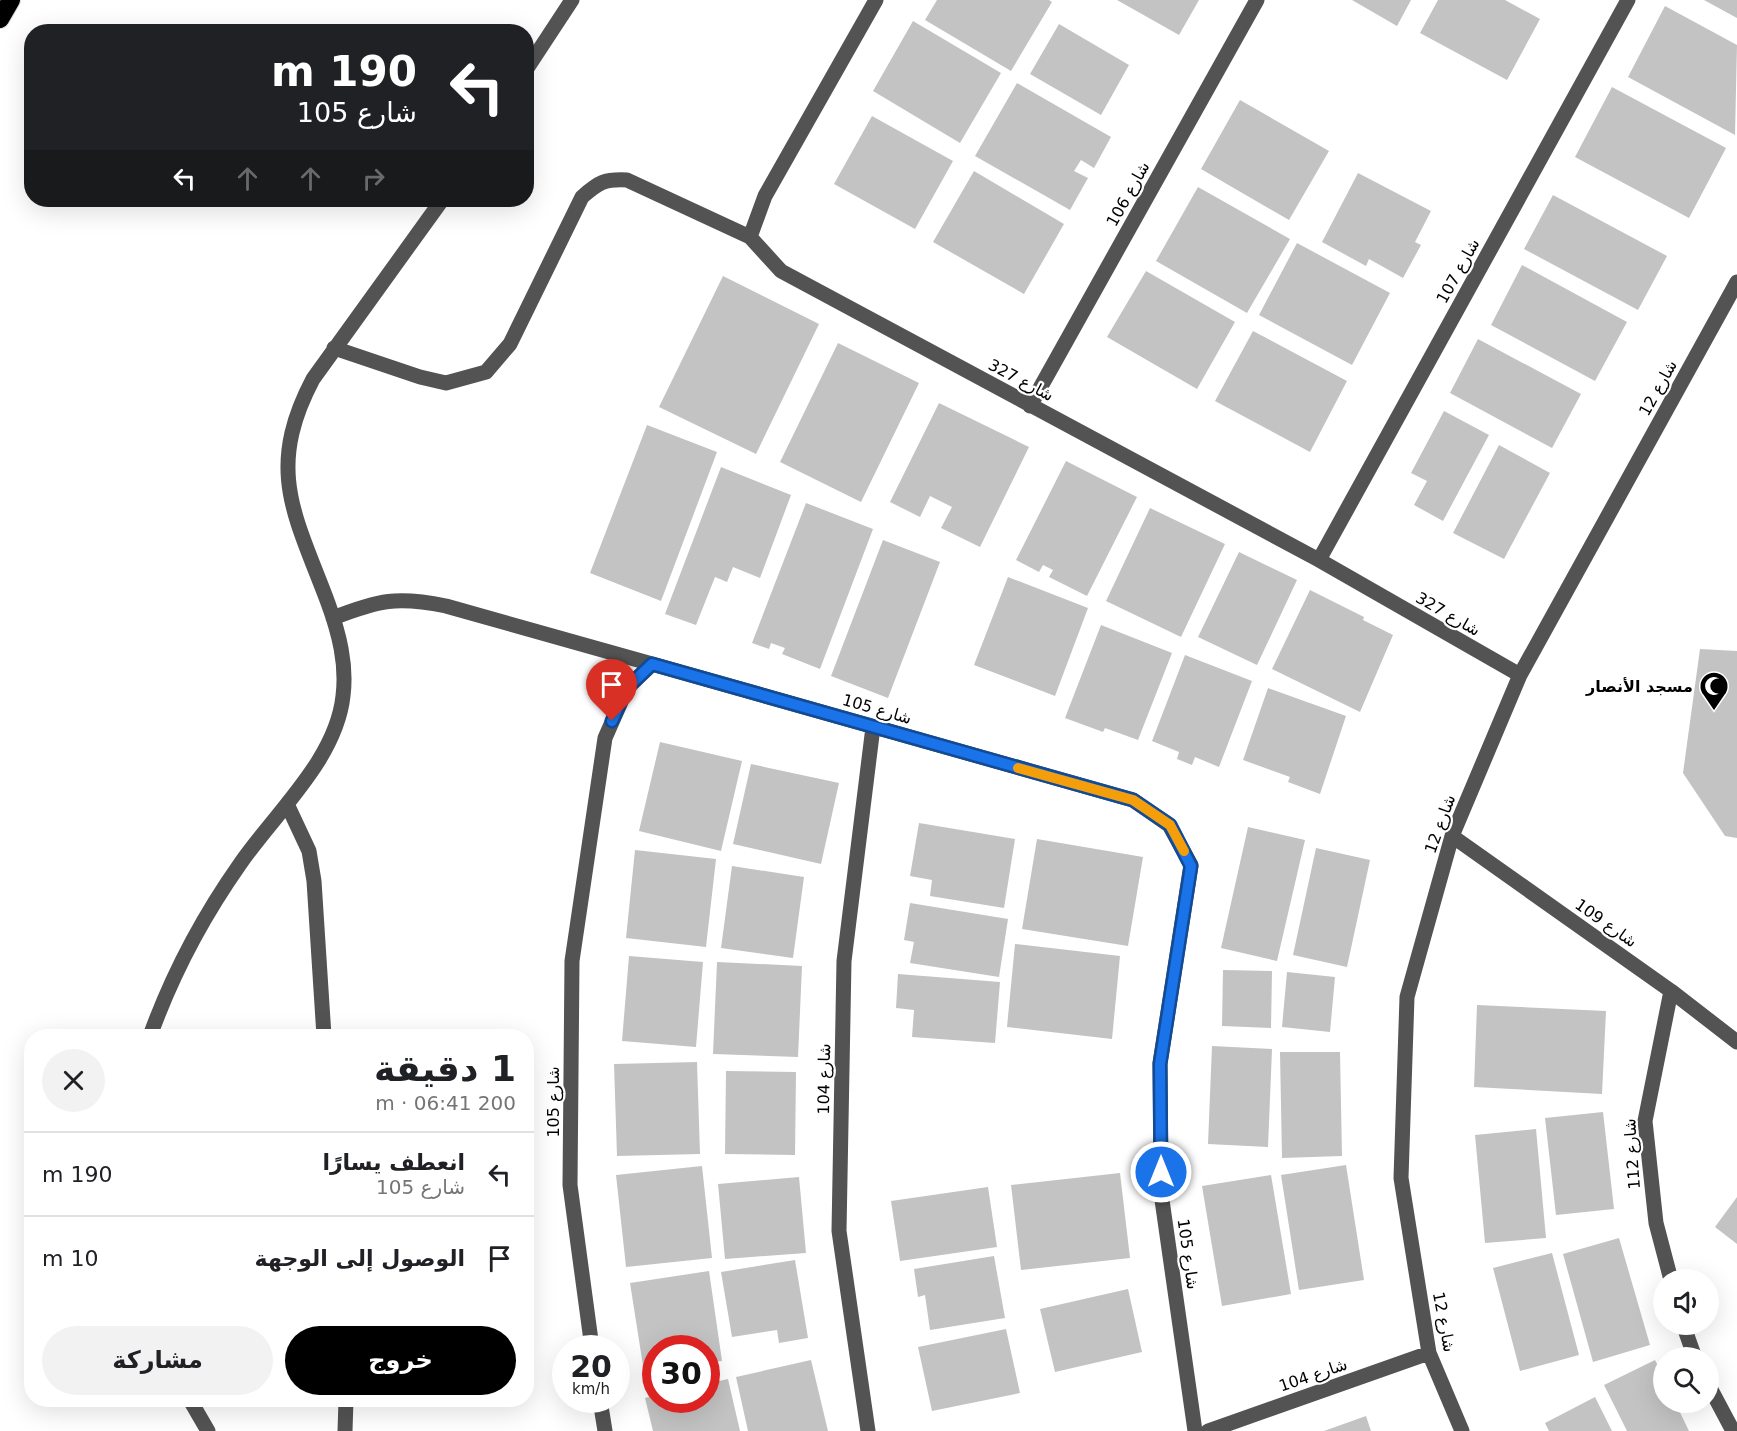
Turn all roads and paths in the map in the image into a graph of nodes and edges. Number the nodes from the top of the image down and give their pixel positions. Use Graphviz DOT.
graph roads {
  1 [pos="11,0"];
  2 [pos="572,0"];
  3 [pos="876,0"];
  4 [pos="1257,0"];
  5 [pos="1628,0"];
  6 [pos="0,19"];
  7 [pos="534,58"];
  8 [pos="437,207"];
  9 [pos="750,237"];
  10 [pos="1737,282"];
  11 [pos="334,348"];
  12 [pos="1030,406"];
  13 [pos="1319,560"];
  14 [pos="333,618"];
  15 [pos="652,664"];
  16 [pos="1520,675"];
  17 [pos="873,727"];
  18 [pos="287,804"];
  19 [pos="1452,837"];
  20 [pos="1671,991"];
  21 [pos="153,1029"];
  22 [pos="324,1029"];
  23 [pos="1737,1042"];
  24 [pos="1668,1269"];
  25 [pos="590,1335"];
  26 [pos="1429,1353"];
  27 [pos="1719,1405"];
  28 [pos="194,1407"];
  29 [pos="346,1407"];
  30 [pos="602,1413"];
  31 [pos="208,1431"];
  32 [pos="345,1431"];
  33 [pos="604,1431"];
  34 [pos="868,1431"];
  35 [pos="1195,1431"];
  36 [pos="1208,1431"];
  37 [pos="1462,1431"];
  38 [pos="1733,1431"];
  1 -- 6 [label="highway"];
  2 -- 7 [label="street"];
  3 -- 9 [label="street"];
  4 -- 12 [label="street, شارع 106"];
  5 -- 13 [label="street, شارع 107"];
  8 -- 11 [label="street"];
  9 -- 11 [label="street"];
  9 -- 12 [label="street, شارع 327"];
  10 -- 16 [label="street, شارع 12"];
  11 -- 14 [label="street"];
  12 -- 13 [label="street, شارع 327"];
  13 -- 16 [label="street, شارع 327"];
  14 -- 15 [label="street"];
  14 -- 18 [label="street"];
  15 -- 17 [label="street, شارع 105"];
  15 -- 25 [label="street, شارع 105"];
  16 -- 19 [label="street, شارع 12"];
  17 -- 34 [label="street, شارع 104"];
  17 -- 35 [label="street, شارع 105"];
  18 -- 21 [label="street"];
  18 -- 22 [label="street"];
  19 -- 20 [label="street, شارع 109"];
  19 -- 26 [label="street, شارع 12"];
  20 -- 23 [label="street, شارع 109"];
  20 -- 24 [label="street, شارع 112"];
  26 -- 36 [label="street, شارع 104"];
  26 -- 37 [label="street, شارع 12"];
  27 -- 38 [label="street"];
  28 -- 31 [label="street"];
  29 -- 32 [label="street"];
  30 -- 33 [label="street"];
}
